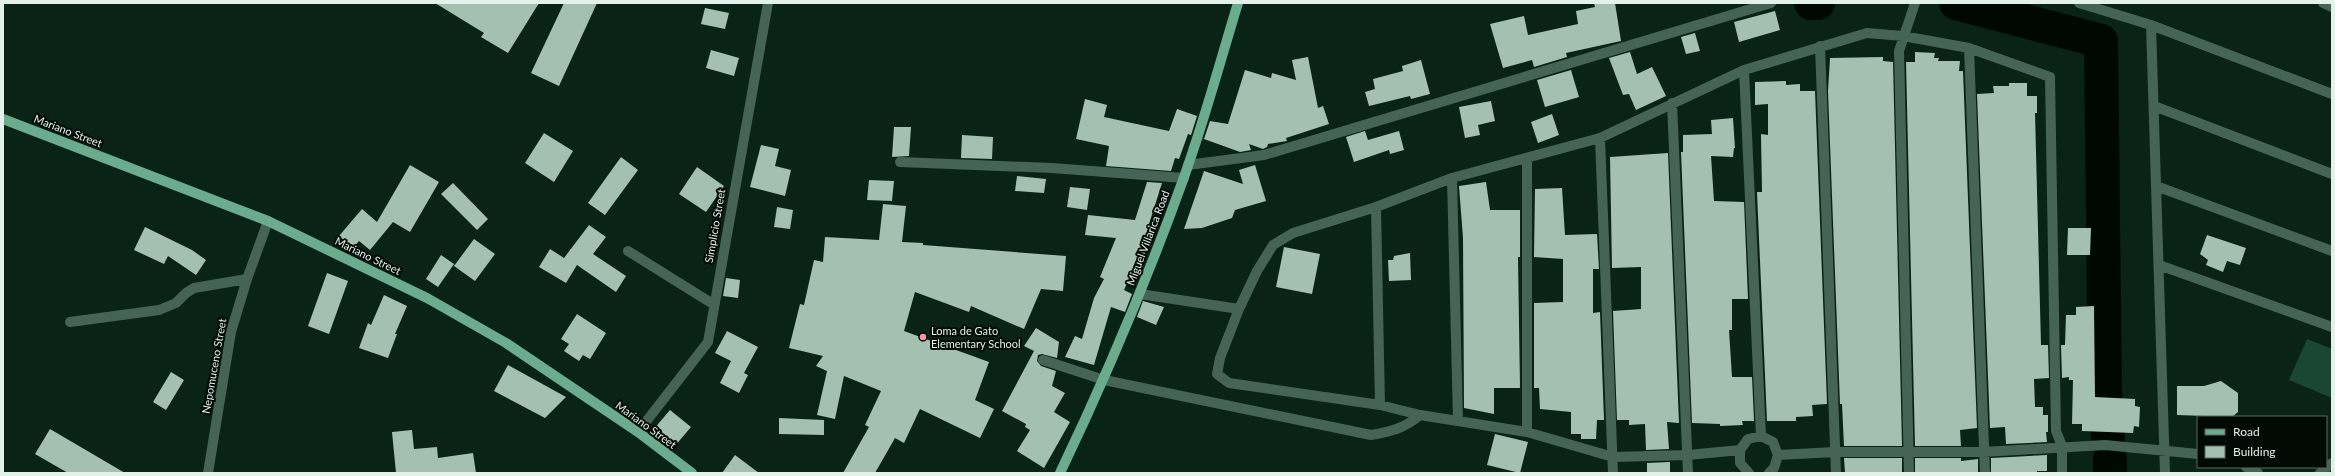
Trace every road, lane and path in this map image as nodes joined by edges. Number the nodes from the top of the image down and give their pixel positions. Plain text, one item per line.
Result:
1 (768, 3) edge
2 (1238, 3) edge
3 (1771, 3) edge
4 (2079, 3) edge
5 (2323, 3) edge
6 (1915, 4) edge
7 (2332, 7) edge
8 (2151, 25) junction
9 (1904, 36) junction
10 (1820, 46) junction
11 (1969, 48) junction
12 (1744, 70) junction
13 (2332, 94) edge
14 (1672, 102) junction
15 (2154, 106) junction
16 (3, 119) edge
17 (1600, 138) junction
18 (1527, 158) junction
19 (900, 162) dead end
20 (1188, 165) junction
21 (2332, 174) edge
22 (1184, 178) junction
23 (1452, 178) junction
24 (2156, 186) junction
25 (1376, 207) junction
26 (268, 221) junction
27 (628, 251) dead end
28 (2332, 251) edge
29 (2159, 265) junction
30 (246, 279) junction
31 (1140, 294) junction
32 (713, 304) junction
33 (1239, 309) junction
34 (70, 322) dead end
35 (2332, 327) edge
36 (1043, 360) dead end
37 (1104, 380) junction
38 (1380, 405) junction
39 (1420, 415) junction
40 (1458, 421) junction
41 (638, 432) junction
42 (1528, 432) junction
43 (1761, 436) junction
44 (2062, 446) junction
45 (1740, 450) junction
46 (2164, 450) junction
47 (1835, 452) junction
48 (1907, 452) junction
49 (1983, 452) junction
50 (2197, 454) edge
51 (1688, 455) junction
52 (1778, 455) junction
53 (1613, 457) junction
54 (2248, 468) edge
55 (208, 473) edge
56 (692, 473) edge
57 (1060, 473) edge
58 (1613, 473) edge
59 (1688, 473) edge
60 (1749, 473) edge
61 (1769, 473) edge
62 (1836, 473) edge
63 (1909, 473) edge
64 (1985, 473) edge
65 (2062, 473) edge
66 (2165, 473) edge
67 (2258, 473) edge

1 - 32 street, Simplicio Street
2 - 20 main road, Miguel Villarica Road
3 - 20 street
4 - 8 street
5 - 7 street
6 - 9 street
8 - 13 street
8 - 15 street
9 - 10 street
9 - 11 street
9 - 48 street
10 - 12 street
10 - 47 street
11 - 44 street
11 - 49 street
12 - 14 street
12 - 43 street
14 - 17 street
14 - 51 street
15 - 21 street
15 - 24 street
16 - 26 main road, Mariano Street
17 - 18 street
17 - 53 street
18 - 23 street
18 - 42 street
19 - 22 street
20 - 22 main road, Miguel Villarica Road
22 - 31 main road, Miguel Villarica Road
23 - 25 street
23 - 40 street
24 - 28 street
24 - 29 street
25 - 33 street
25 - 38 street
26 - 30 street, Nepomuceno Street
26 - 41 main road, Mariano Street
27 - 32 street
29 - 35 street
29 - 46 street
30 - 34 street
30 - 55 street, Nepomuceno Street
31 - 33 street
31 - 37 main road, Miguel Villarica Road
32 - 41 street, Simplicio Street
33 - 38 street
36 - 37 street
37 - 39 street
37 - 57 main road, Miguel Villarica Road
38 - 39 street
39 - 40 street
40 - 42 street
41 - 56 main road, Mariano Street
42 - 53 street
43 - 45 street
43 - 52 street
44 - 46 street
44 - 49 street
44 - 65 street
45 - 51 street
45 - 60 street
46 - 50 street
46 - 66 street
47 - 48 street
47 - 52 street
47 - 62 street
48 - 49 street
48 - 63 street
49 - 64 street
51 - 53 street
51 - 59 street
52 - 61 street
53 - 58 street
54 - 67 street

